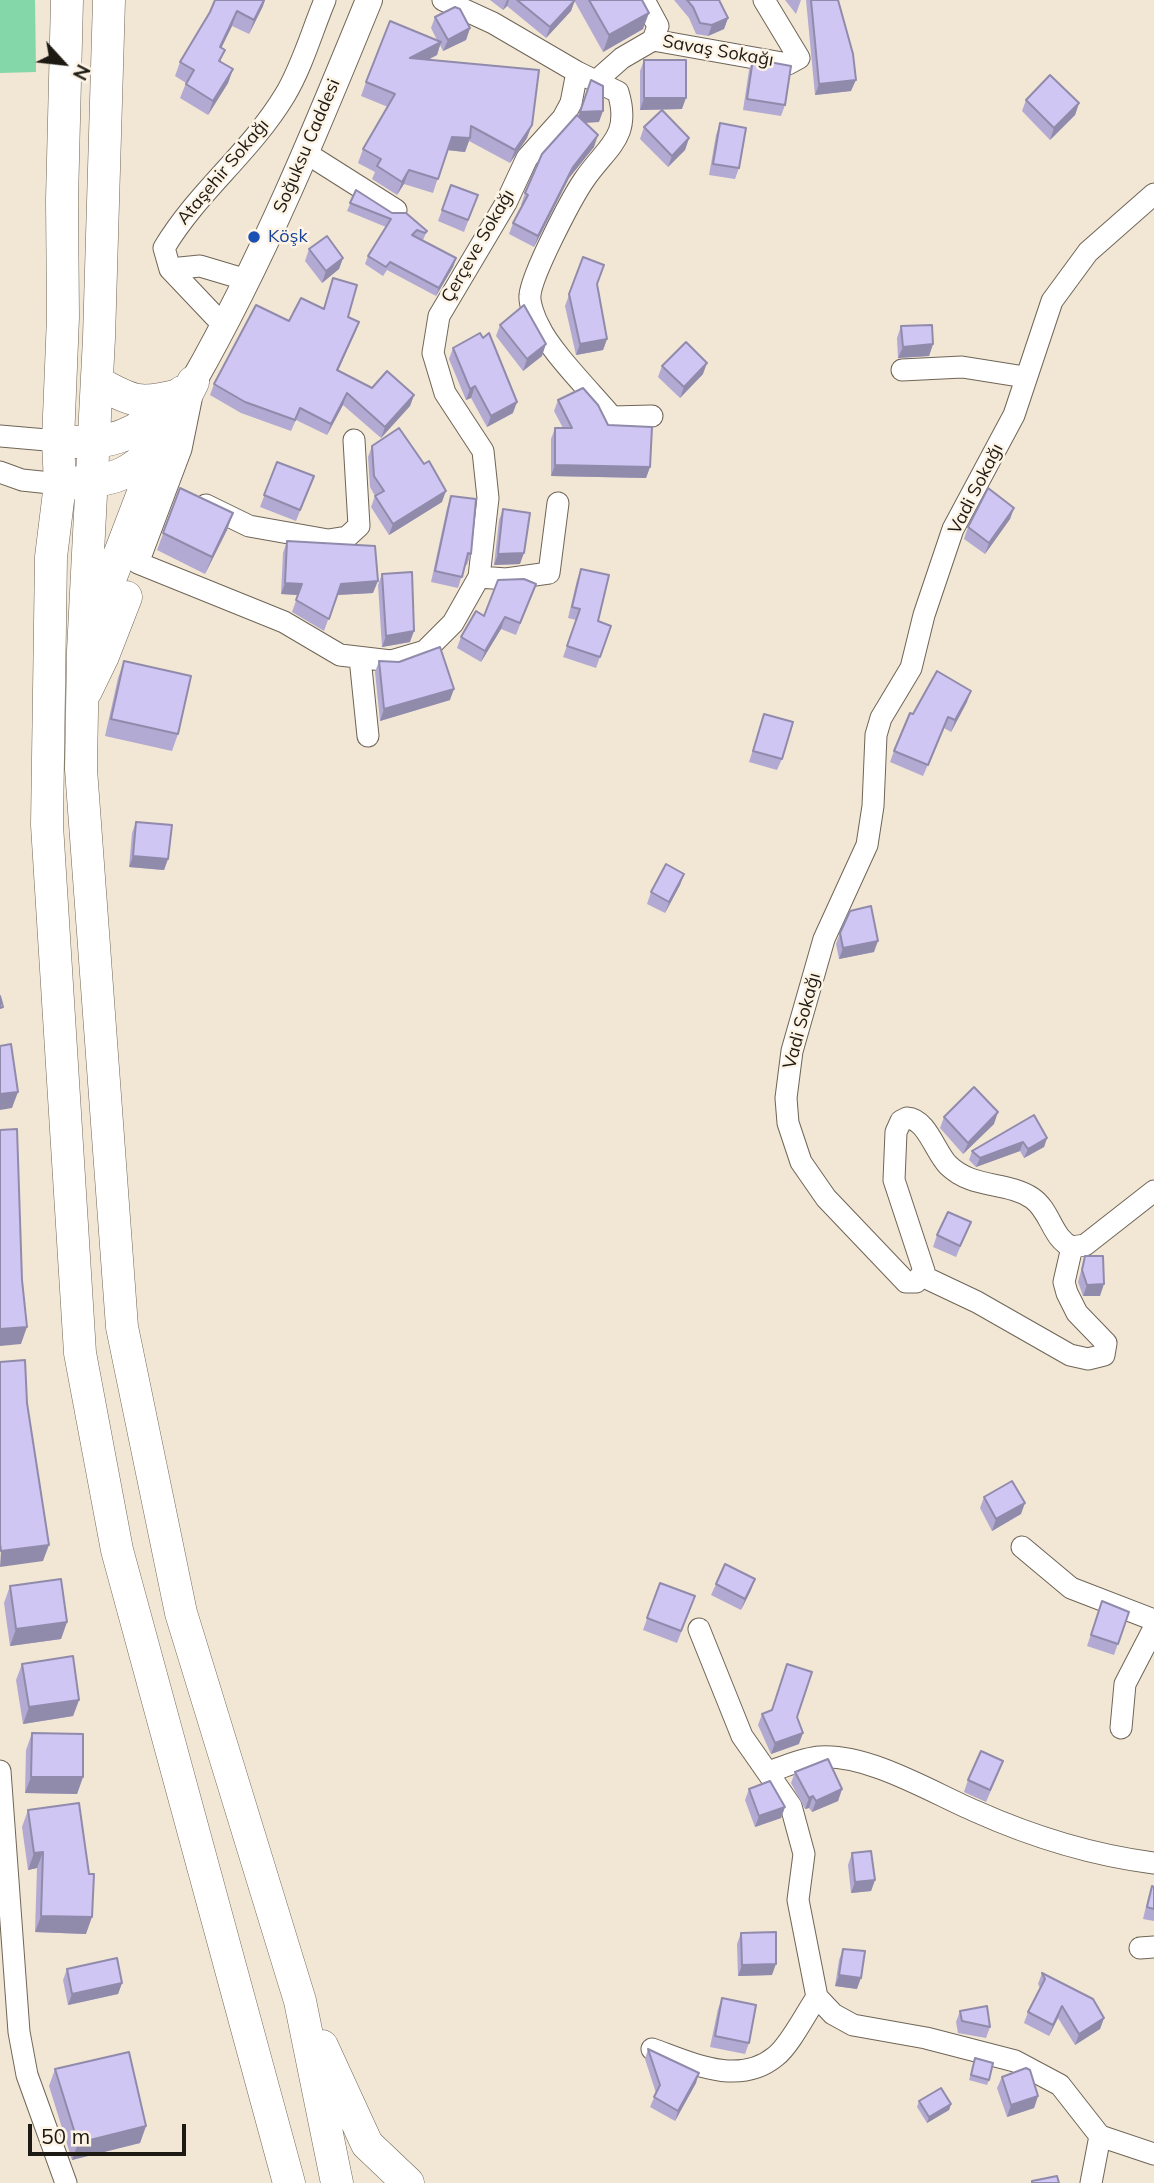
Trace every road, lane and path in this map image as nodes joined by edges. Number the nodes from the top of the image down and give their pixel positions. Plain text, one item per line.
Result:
1 (67, 0) edge
2 (109, 0) edge
3 (325, 0) edge
4 (369, 0) edge
5 (443, 0) edge
6 (644, 0) edge
7 (764, 0) edge
8 (653, 40) junction
9 (586, 76) junction
10 (306, 153) junction
11 (1154, 194) edge
12 (396, 210) edge
13 (170, 269) junction
14 (247, 280) junction
15 (225, 327) junction
16 (902, 370) dead end
17 (1025, 377) junction
18 (97, 382) junction
19 (187, 388) junction
20 (652, 416) dead end
21 (0, 436) edge
22 (354, 440) dead end
23 (58, 441) junction
24 (94, 443) junction
25 (162, 443) junction
26 (0, 472) edge
27 (92, 482) junction
28 (60, 484) junction
29 (168, 487) junction
30 (558, 503) dead end
31 (138, 563) junction
32 (479, 577) junction
33 (83, 652) junction
34 (360, 657) junction
35 (82, 698) junction
36 (368, 736) dead end
37 (1154, 1191) edge
38 (1072, 1247) junction
39 (922, 1276) junction
40 (1022, 1547) dead end
41 (1154, 1619) edge
42 (1154, 1628) edge
43 (699, 1629) dead end
44 (1121, 1728) dead end
45 (0, 1771) edge
46 (768, 1772) junction
47 (1154, 1863) edge
48 (817, 1997) junction
49 (300, 2001) junction
50 (9, 2031) edge
51 (652, 2049) edge
52 (1100, 2136) junction
53 (1154, 2154) edge
54 (287, 2180) edge
55 (66, 2183) edge
56 (337, 2183) edge
57 (408, 2183) edge
58 (1091, 2183) edge

1 - 23 highway
2 - 18 highway
3 - 13 street, Ataşehir Sokağı
4 - 10 main road, Soğuksu Caddesi
5 - 9 street
6 - 8 street
7 - 8 street, Savaş Sokağı
8 - 9 street
9 - 20 street
9 - 32 street, Çerçeve Sokağı
10 - 12 street
10 - 14 main road, Soğuksu Caddesi
11 - 17 street, Vadi Sokağı
13 - 14 street
13 - 15 street
14 - 15 main road, Soğuksu Caddesi
15 - 19 main road, Soğuksu Caddesi
16 - 17 street
17 - 39 street, Vadi Sokağı
18 - 19 highway
18 - 24 highway
19 - 24 highway
19 - 25 highway
19 - 29 street, Soğuksu Caddesi
21 - 23 street
22 - 29 street
23 - 24 highway
23 - 28 highway
24 - 27 highway
25 - 27 highway
25 - 33 highway
26 - 28 street
27 - 28 highway
27 - 33 highway
28 - 54 highway
29 - 31 street, Soğuksu Caddesi
30 - 32 street
31 - 34 street, Çerçeve Sokağı
31 - 35 highway
32 - 34 street, Çerçeve Sokağı
33 - 35 highway
34 - 36 street
35 - 49 highway
37 - 38 street
38 - 39 street
38 - 39 street
40 - 41 street
42 - 44 street
43 - 46 street
45 - 50 street
46 - 47 street
46 - 48 street
48 - 51 street
48 - 52 street
49 - 56 highway
49 - 57 highway
50 - 55 street
52 - 53 street
52 - 58 street

